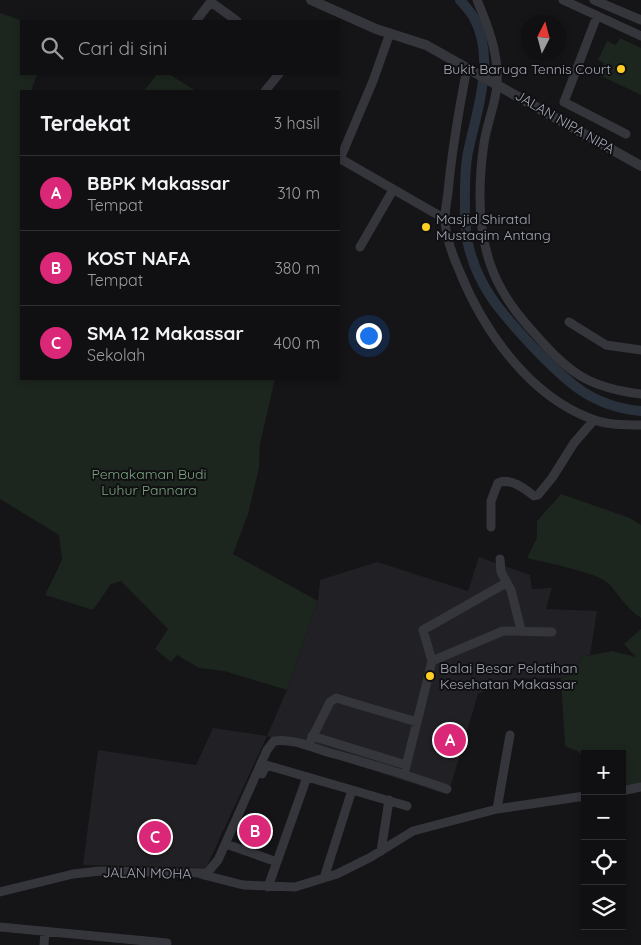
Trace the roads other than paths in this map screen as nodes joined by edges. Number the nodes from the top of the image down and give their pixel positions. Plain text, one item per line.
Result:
1 (311, 0) edge
2 (476, 0) edge
3 (563, 0) edge
4 (594, 0) edge
5 (620, 0) edge
6 (212, 1) edge
7 (619, 11) junction
8 (597, 16) junction
9 (197, 20) edge
10 (236, 20) edge
11 (641, 20) edge
12 (390, 33) junction
13 (641, 36) edge
14 (470, 70) junction
15 (278, 75) edge
16 (492, 82) junction
17 (266, 90) edge
18 (626, 134) dead end
19 (340, 158) edge
20 (641, 166) edge
21 (393, 190) junction
22 (445, 219) junction
23 (360, 247) dead end
24 (569, 322) dead end
25 (641, 350) edge
26 (641, 394) edge
27 (594, 420) junction
28 (641, 425) edge
29 (491, 527) dead end
30 (500, 559) dead end
31 (506, 583) junction
32 (522, 630) junction
33 (552, 632) dead end
34 (432, 661) junction
35 (417, 722) junction
36 (510, 735) dead end
37 (312, 736) junction
38 (308, 746) junction
39 (405, 769) junction
40 (307, 777) junction
41 (641, 787) edge
42 (447, 789) dead end
43 (352, 790) junction
44 (626, 790) edge
45 (581, 797) edge
46 (389, 800) junction
47 (407, 806) dead end
48 (497, 809) junction
49 (226, 842) junction
50 (380, 851) junction
51 (277, 862) junction
52 (200, 874) junction
53 (324, 878) junction
54 (268, 887) junction
55 (0, 892) edge
56 (0, 927) edge
57 (45, 931) junction
58 (167, 943) dead end
59 (44, 945) edge

1 - 12 street, JALAN NIPA NIPA
2 - 16 street
3 - 8 street
4 - 7 street
5 - 7 street
6 - 9 street
6 - 10 street
7 - 11 street
8 - 13 street
8 - 18 street
12 - 14 street, JALAN NIPA NIPA
12 - 19 street
14 - 16 street, JALAN NIPA NIPA
14 - 22 street
15 - 17 street
16 - 20 street, JALAN NIPA NIPA
16 - 26 street
19 - 21 street
21 - 22 street
21 - 23 street
22 - 27 street
24 - 25 street
27 - 28 street
27 - 29 street
30 - 31 street
31 - 32 street
31 - 34 street
32 - 33 street
32 - 34 street
34 - 35 street
35 - 37 street
35 - 39 street
36 - 48 street
37 - 38 street
37 - 39 street
38 - 39 street, JALAN MOHA
38 - 49 street, JALAN MOHA
39 - 42 street, JALAN MOHA
40 - 43 street
40 - 49 street
40 - 51 street
41 - 44 street
43 - 46 street
43 - 53 street
45 - 48 street
46 - 47 street
46 - 50 street
48 - 50 street
49 - 51 street
49 - 52 street, JALAN MOHA
50 - 53 street
51 - 54 street
52 - 54 street
52 - 55 street, JALAN MOHA
53 - 54 street
56 - 57 street
57 - 58 street
57 - 59 street

